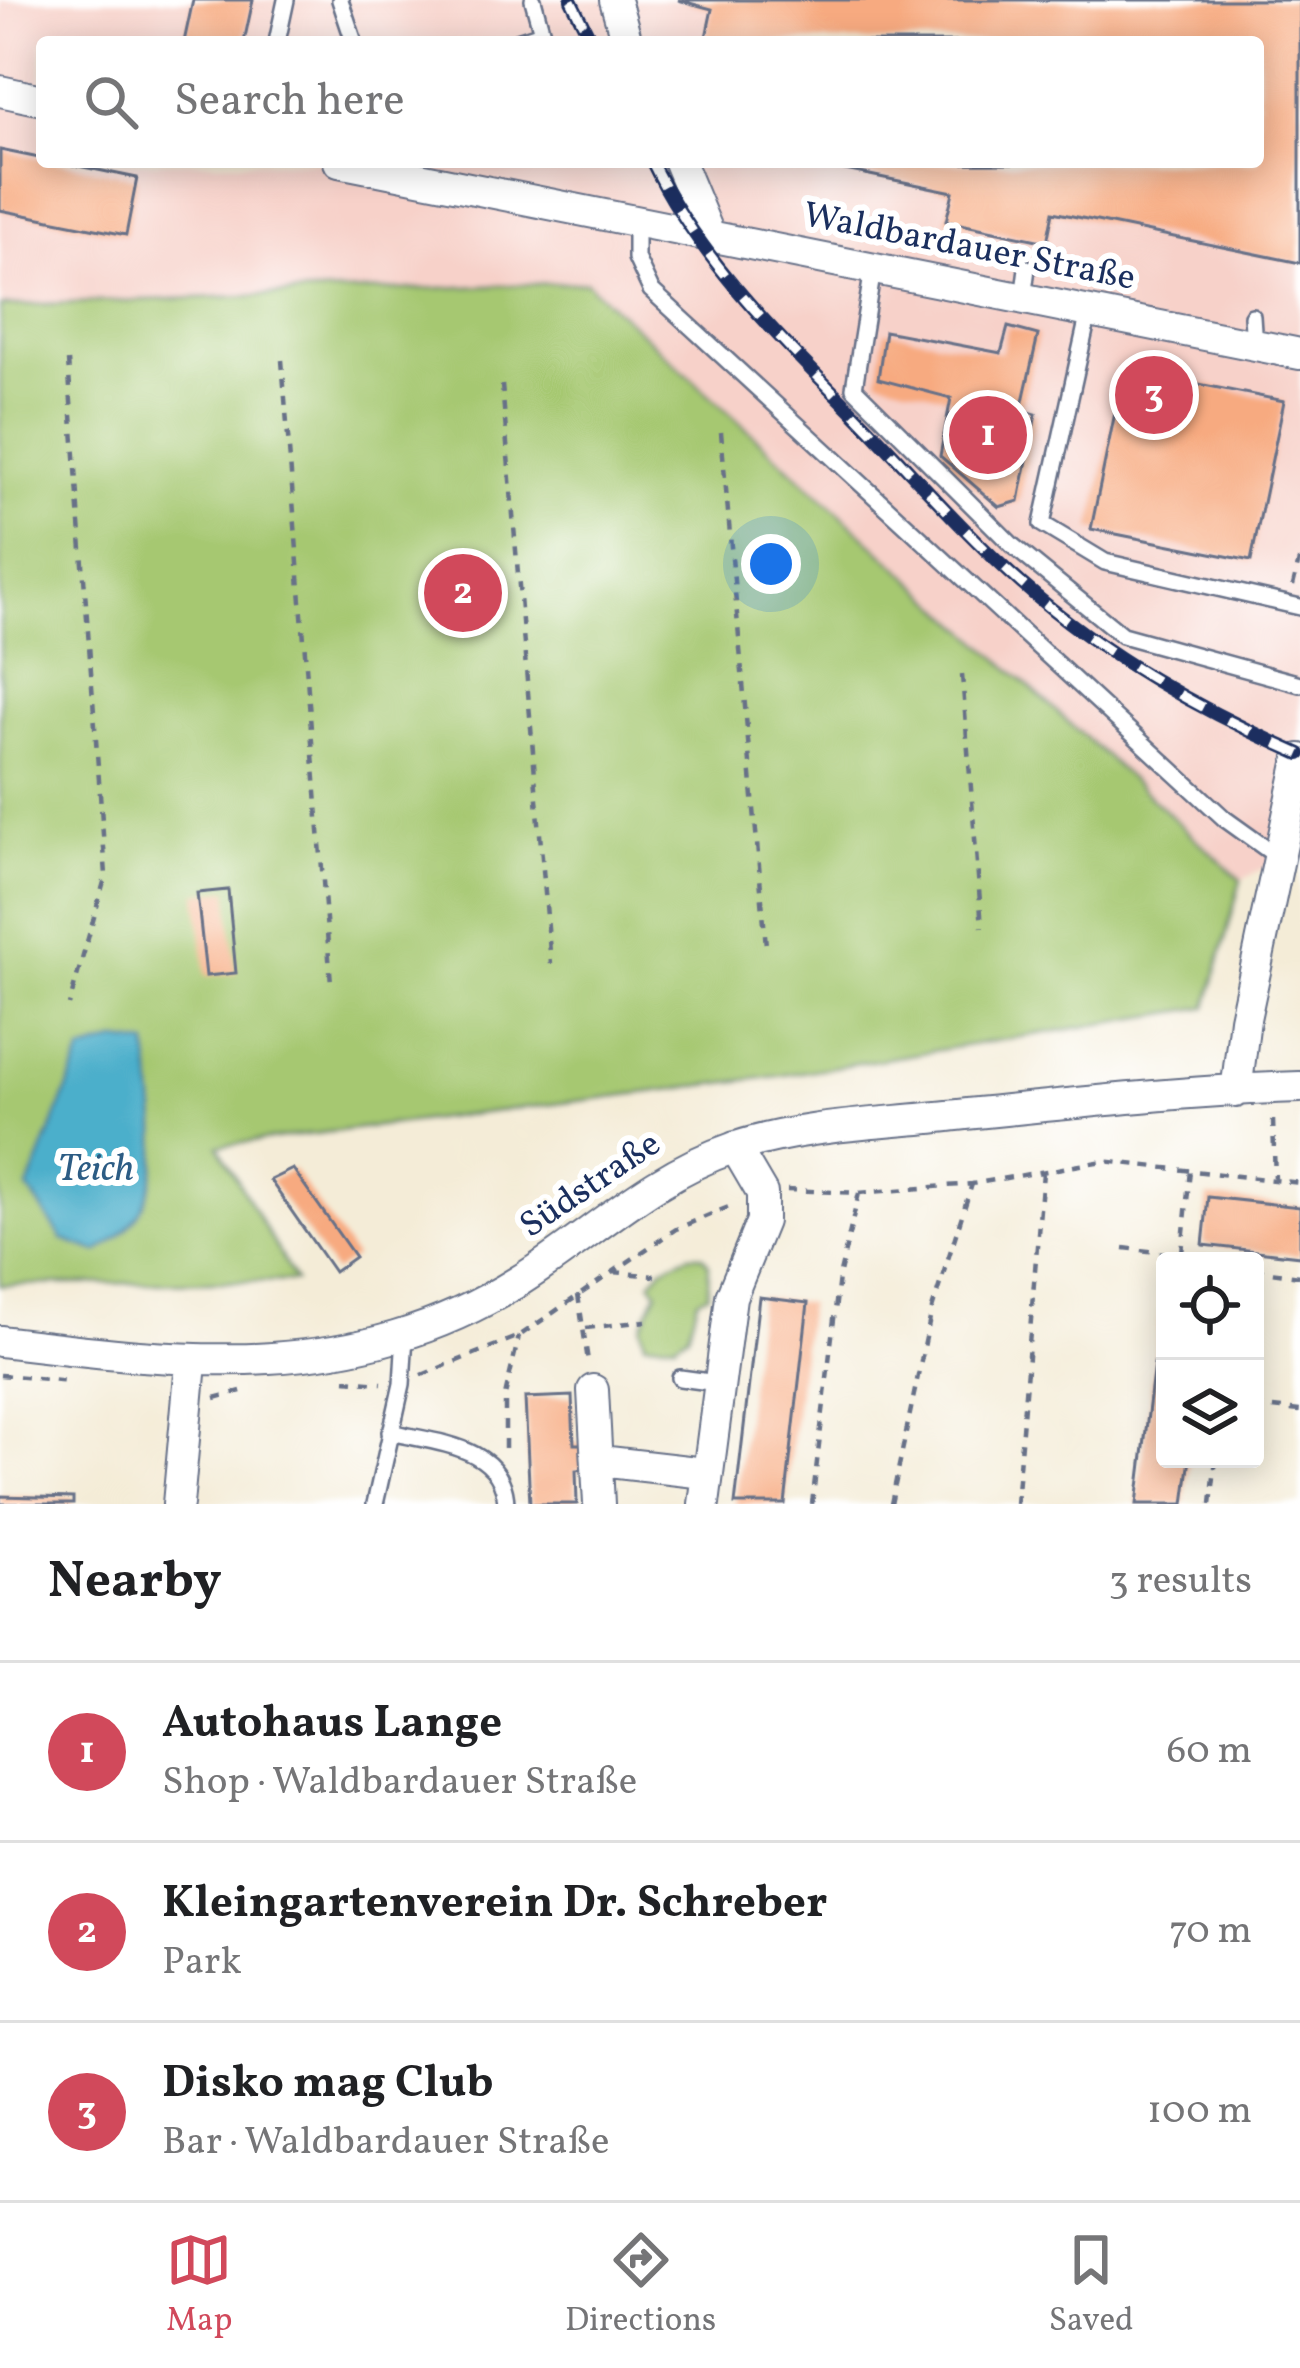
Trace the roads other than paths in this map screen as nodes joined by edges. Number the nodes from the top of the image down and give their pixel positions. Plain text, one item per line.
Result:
1 (286, 0) edge
2 (533, 0) edge
3 (615, 0) edge
4 (342, 2) edge
5 (279, 36) edge
6 (352, 36) edge
7 (533, 36) edge
8 (625, 36) edge
9 (0, 91) edge
10 (36, 99) edge
11 (388, 168) edge
12 (682, 168) edge
13 (636, 221) junction
14 (709, 234) junction
15 (873, 268) junction
16 (1089, 312) junction
17 (1300, 354) edge
18 (1294, 606) edge
19 (1300, 684) edge
20 (1300, 759) edge
21 (1281, 859) junction
22 (1286, 1088) edge
23 (1236, 1092) junction
24 (735, 1148) junction
25 (406, 1332) junction
26 (0, 1341) edge
27 (191, 1363) junction
28 (680, 1378) dead end
29 (717, 1383) junction
30 (592, 1390) road end
31 (390, 1432) junction
32 (600, 1461) junction
33 (705, 1488) edge
34 (506, 1497) edge
35 (178, 1504) edge
36 (375, 1504) edge
37 (599, 1504) edge

1 - 5 lane
2 - 7 lane
3 - 8 street
4 - 6 lane
9 - 10 street
11 - 13 street, Waldbardauer Straße
12 - 14 street
13 - 14 street, Waldbardauer Straße
13 - 21 lane
14 - 15 street, Waldbardauer Straße
15 - 16 street, Waldbardauer Straße
15 - 19 lane
16 - 17 street, Waldbardauer Straße
16 - 18 lane
20 - 21 street
21 - 23 street
22 - 23 street, Südstraße
23 - 24 street, Südstraße
24 - 25 street, Südstraße
24 - 29 street
25 - 27 street, Südstraße
25 - 31 lane
26 - 27 street, Südstraße
27 - 35 street
28 - 29 lane
29 - 33 street
30 - 32 street
31 - 34 lane
31 - 36 lane
32 - 33 street
32 - 37 street

